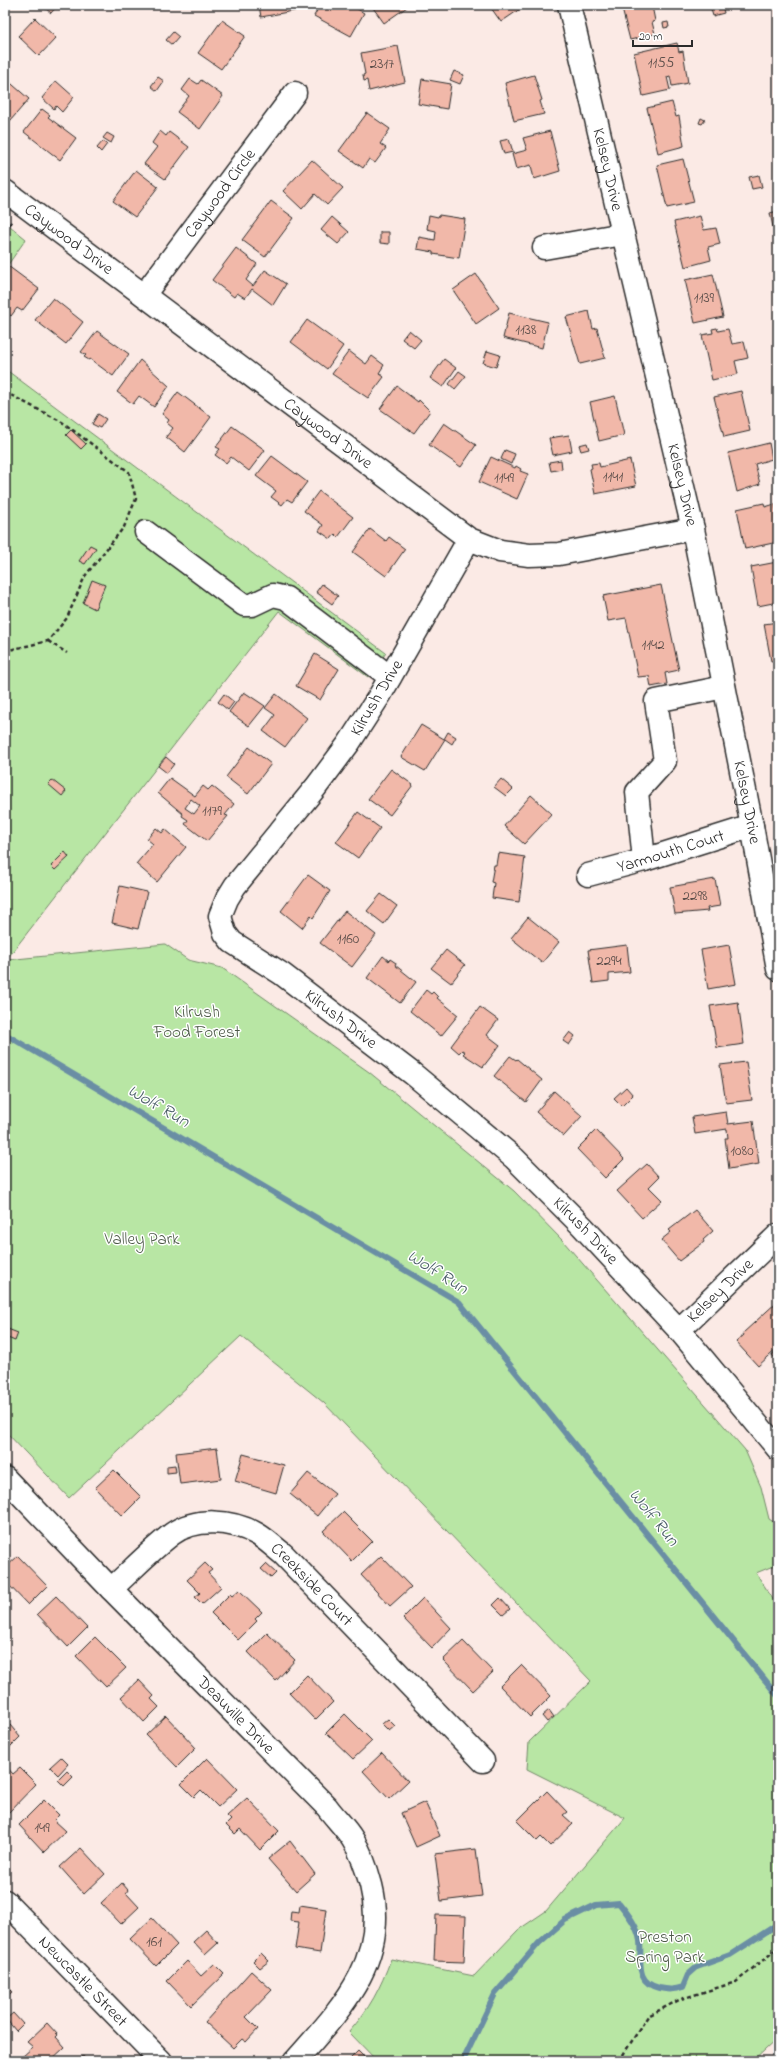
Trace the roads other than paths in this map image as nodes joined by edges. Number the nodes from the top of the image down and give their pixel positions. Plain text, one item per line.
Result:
1 (569, 5) edge
2 (295, 92) dead end
3 (5, 191) edge
4 (623, 234) junction
5 (544, 248) dead end
6 (144, 295) junction
7 (693, 528) junction
8 (146, 532) dead end
9 (469, 539) junction
10 (390, 677) junction
11 (724, 686) junction
12 (752, 826) junction
13 (644, 860) junction
14 (588, 875) dead end
15 (778, 969) edge
16 (778, 1235) edge
17 (679, 1330) junction
18 (778, 1449) edge
19 (5, 1478) edge
20 (111, 1589) junction
21 (483, 1761) dead end
22 (5, 1900) edge
23 (161, 2061) edge
24 (295, 2061) edge

1 - 4 street, Kelsey Drive
2 - 6 street, Caywood Circle
3 - 6 street, Caywood Drive
4 - 5 street
4 - 7 street, Kelsey Drive
6 - 9 street, Caywood Drive
7 - 9 street, Caywood Drive
7 - 11 street, Kelsey Drive
8 - 10 street
9 - 10 street, Kilrush Drive
10 - 17 street, Kilrush Drive
11 - 12 street, Kelsey Drive
11 - 13 street
12 - 13 street, Yarmouth Court
12 - 15 street, Kelsey Drive
13 - 14 street, Yarmouth Court
16 - 17 street, Kelsey Drive
17 - 18 street, Kilrush Drive
19 - 20 street, Deauville Drive
20 - 21 street, Creekside Court
20 - 24 street, Deauville Drive
22 - 23 street, Newcastle Street

